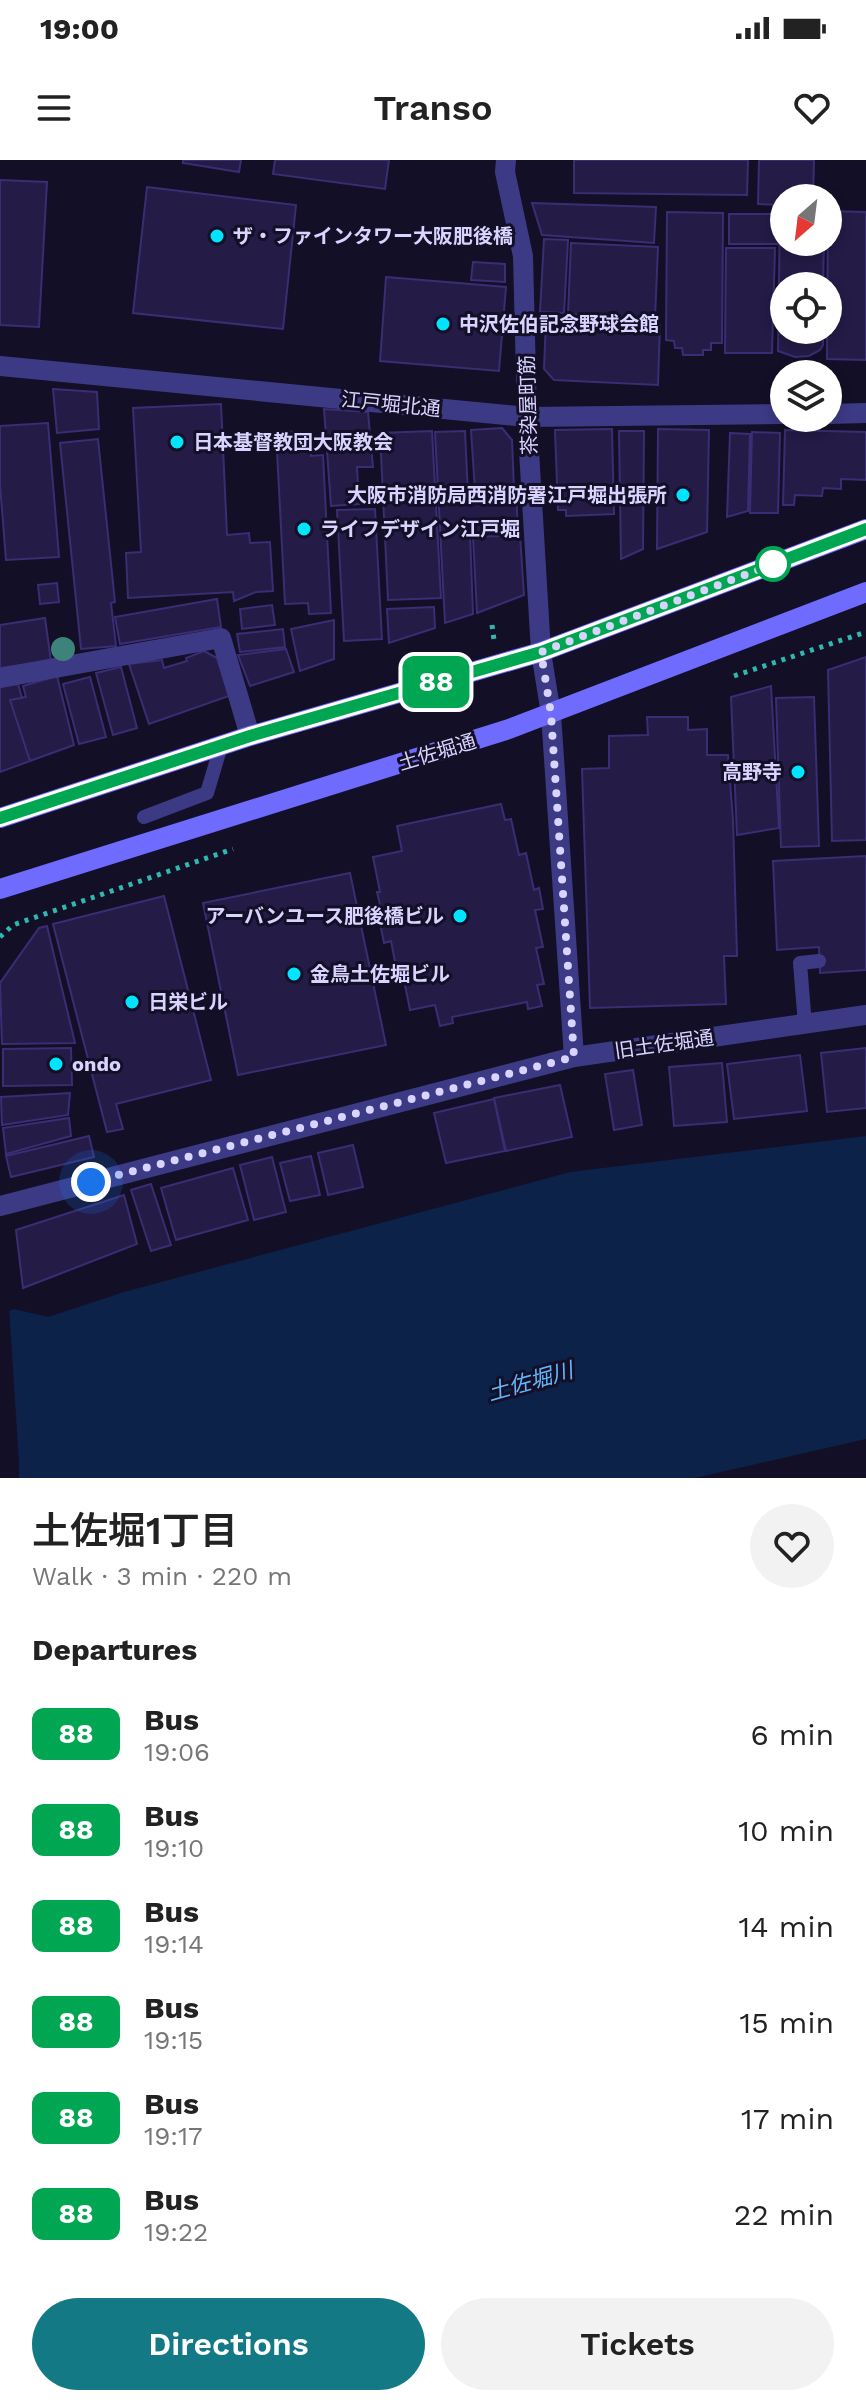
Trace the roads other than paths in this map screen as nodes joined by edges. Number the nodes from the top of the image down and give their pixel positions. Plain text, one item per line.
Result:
1 (506, 160) edge
2 (0, 366) edge
3 (866, 413) edge
4 (770, 414) edge
5 (842, 414) edge
6 (527, 417) junction
7 (866, 529) edge
8 (866, 592) edge
9 (541, 652) junction
10 (0, 678) edge
11 (551, 714) junction
12 (250, 736) junction
13 (221, 746) junction
14 (144, 817) dead end
15 (0, 818) edge
16 (0, 889) edge
17 (819, 961) dead end
18 (866, 1015) edge
19 (805, 1025) junction
20 (574, 1057) junction
21 (0, 1206) edge

1 - 6 street, 茶染屋町筋
2 - 6 street, 江戸堀北通
3 - 5 street
4 - 6 street, 江戸堀北通
6 - 9 street, 茶染屋町筋
7 - 9 street
8 - 11 street, 土佐堀通
9 - 11 street, 茶染屋町筋
9 - 12 street
10 - 12 street
11 - 16 street, 土佐堀通
11 - 20 street
12 - 13 street
13 - 14 lane
13 - 15 street
17 - 19 lane
18 - 19 street, 旧土佐堀通
19 - 20 street, 旧土佐堀通
20 - 21 street, 旧土佐堀通

